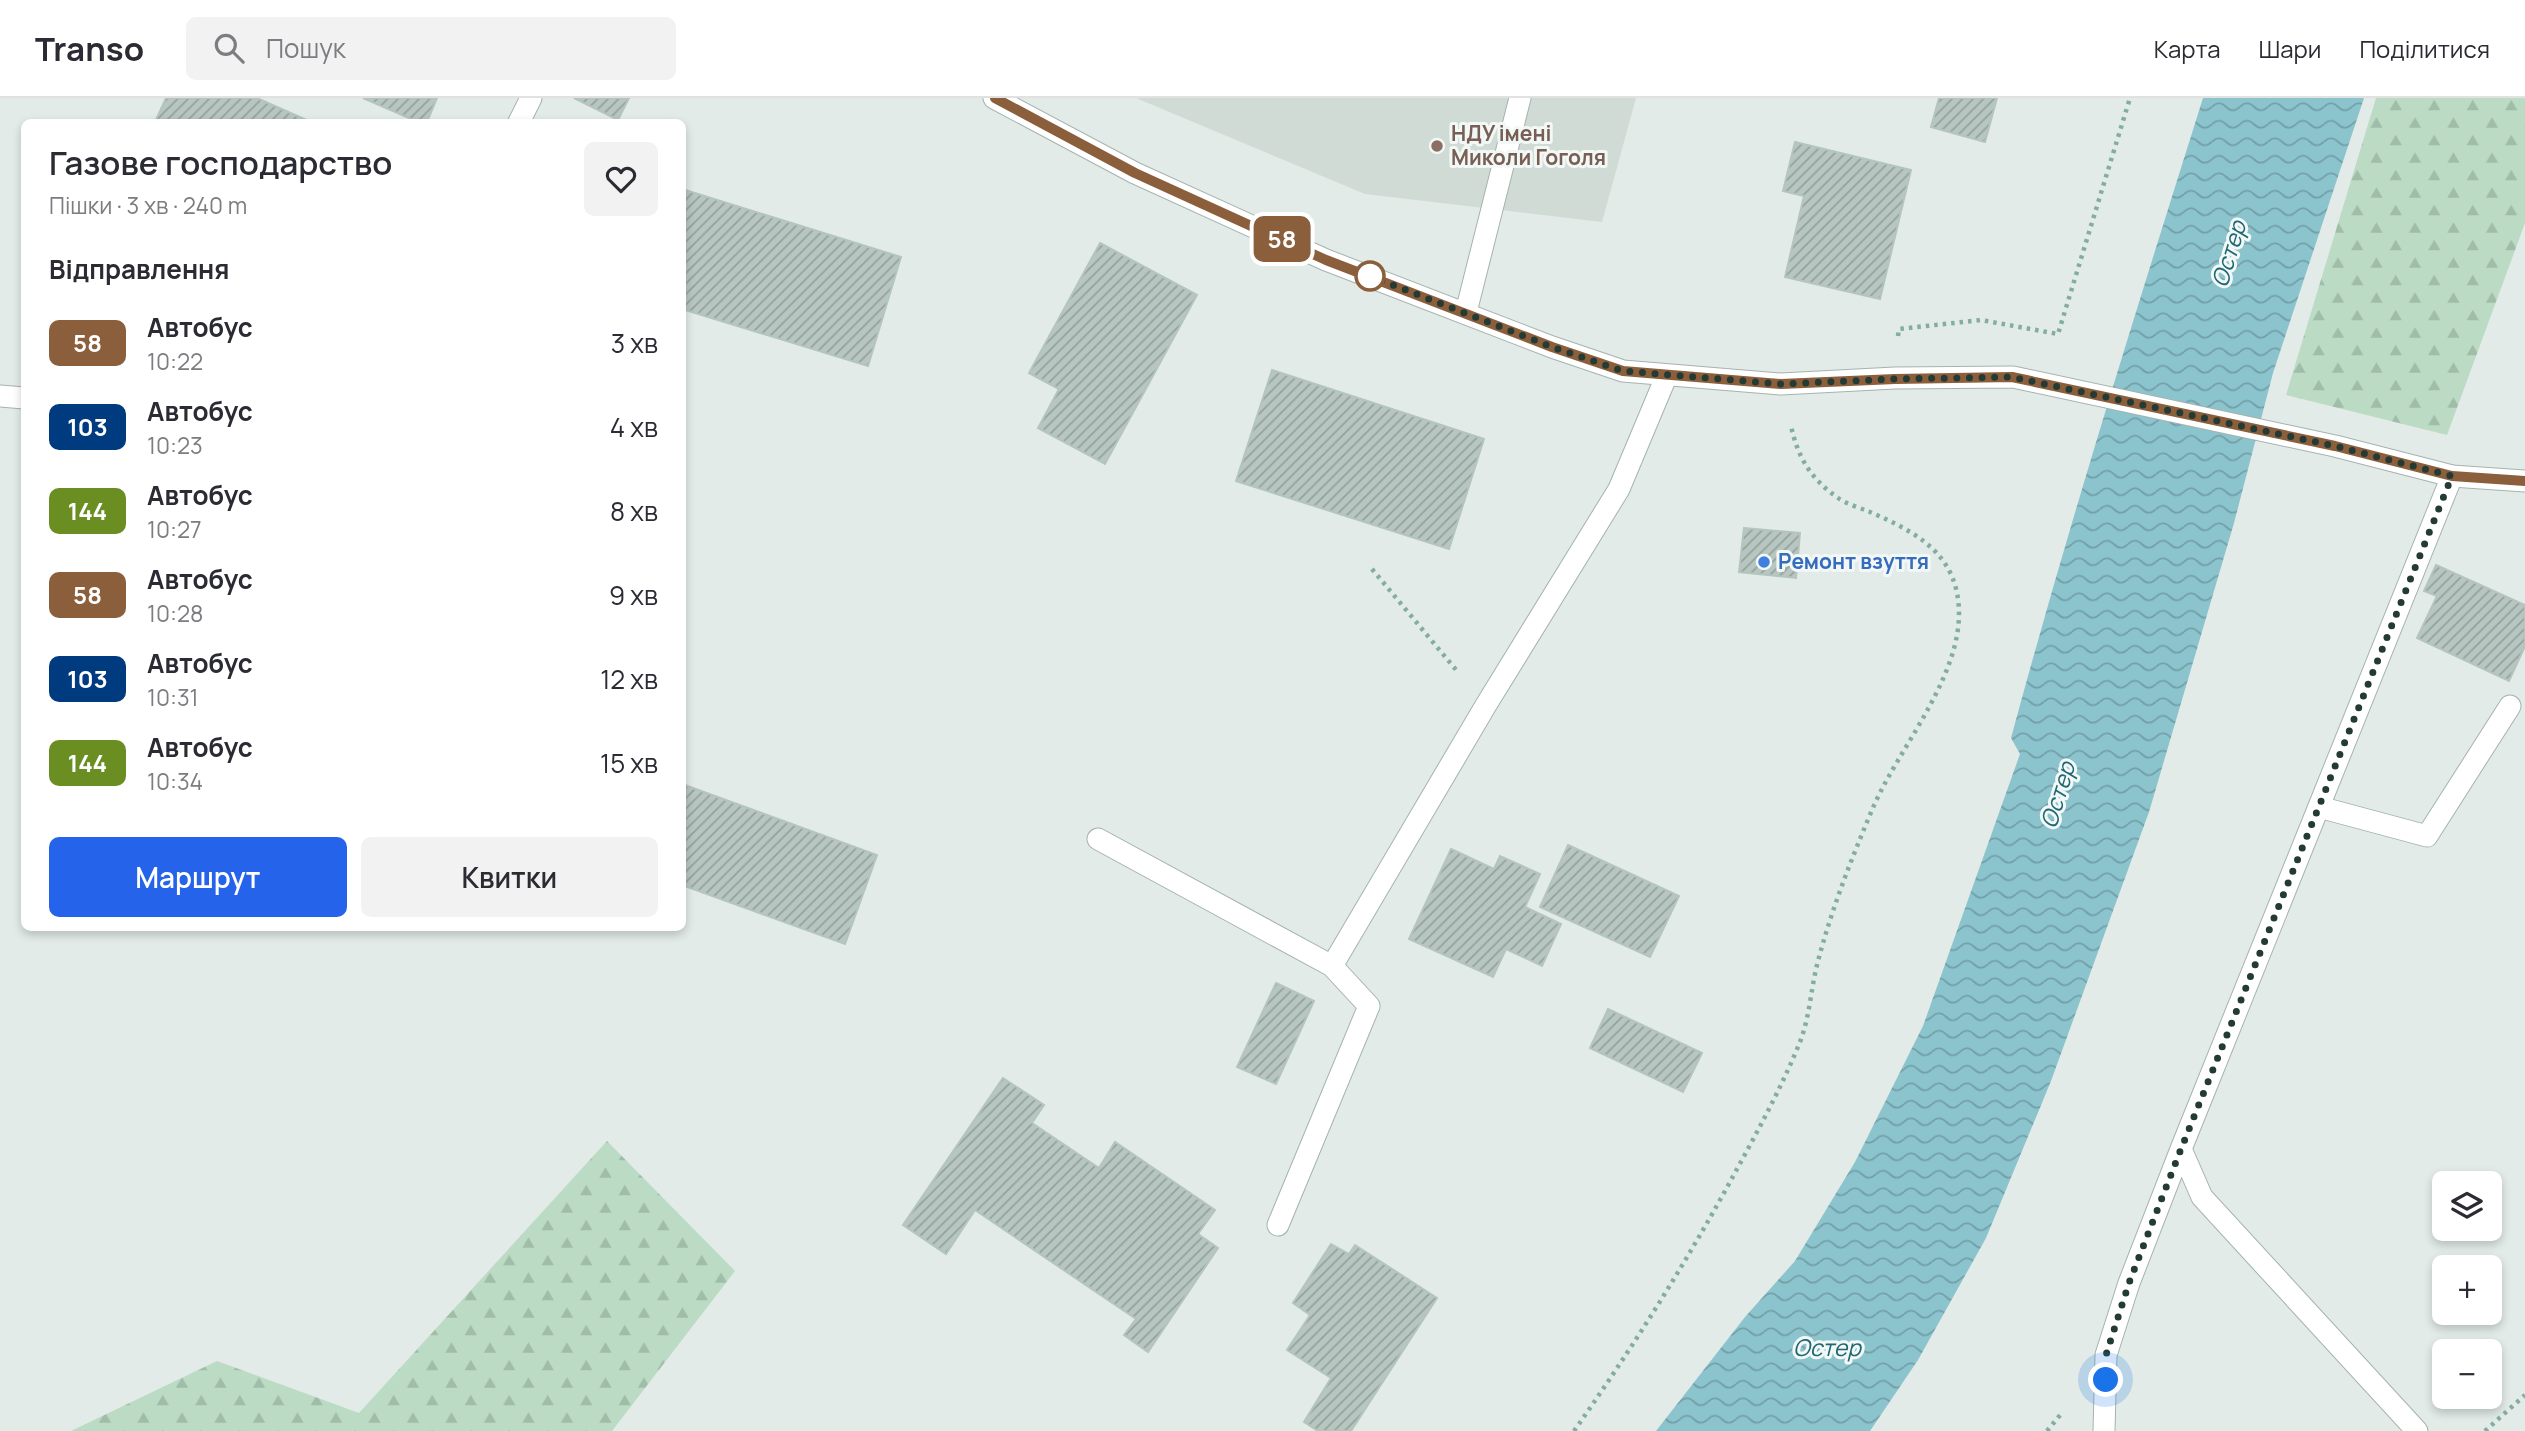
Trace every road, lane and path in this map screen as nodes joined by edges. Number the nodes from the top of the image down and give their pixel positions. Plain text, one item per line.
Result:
1 (531, 98) edge
2 (995, 98) edge
3 (1520, 98) edge
4 (2130, 98) edge
5 (520, 119) edge
6 (1466, 312) junction
7 (1666, 377) junction
8 (1895, 379) junction
9 (1781, 384) junction
10 (0, 396) edge
11 (21, 398) edge
12 (2452, 476) junction
13 (2525, 481) edge
14 (1372, 569) dead end
15 (1486, 705) junction
16 (2510, 706) dead end
17 (2319, 807) junction
18 (1098, 839) dead end
19 (1332, 965) junction
20 (2181, 1149) junction
21 (1278, 1225) dead end
22 (2525, 1395) edge
23 (1574, 1431) edge
24 (2104, 1431) edge
25 (2417, 1431) edge
26 (2485, 1431) edge

1 - 5 street
2 - 6 street
3 - 6 street
4 - 8 path
6 - 7 street
7 - 9 street
7 - 15 street
8 - 9 street
8 - 12 street
9 - 23 path
10 - 11 street
12 - 13 street
12 - 17 street
14 - 15 path
15 - 19 street
16 - 17 street
17 - 20 street
18 - 19 street
19 - 21 street
20 - 24 street
20 - 25 street
22 - 26 path

